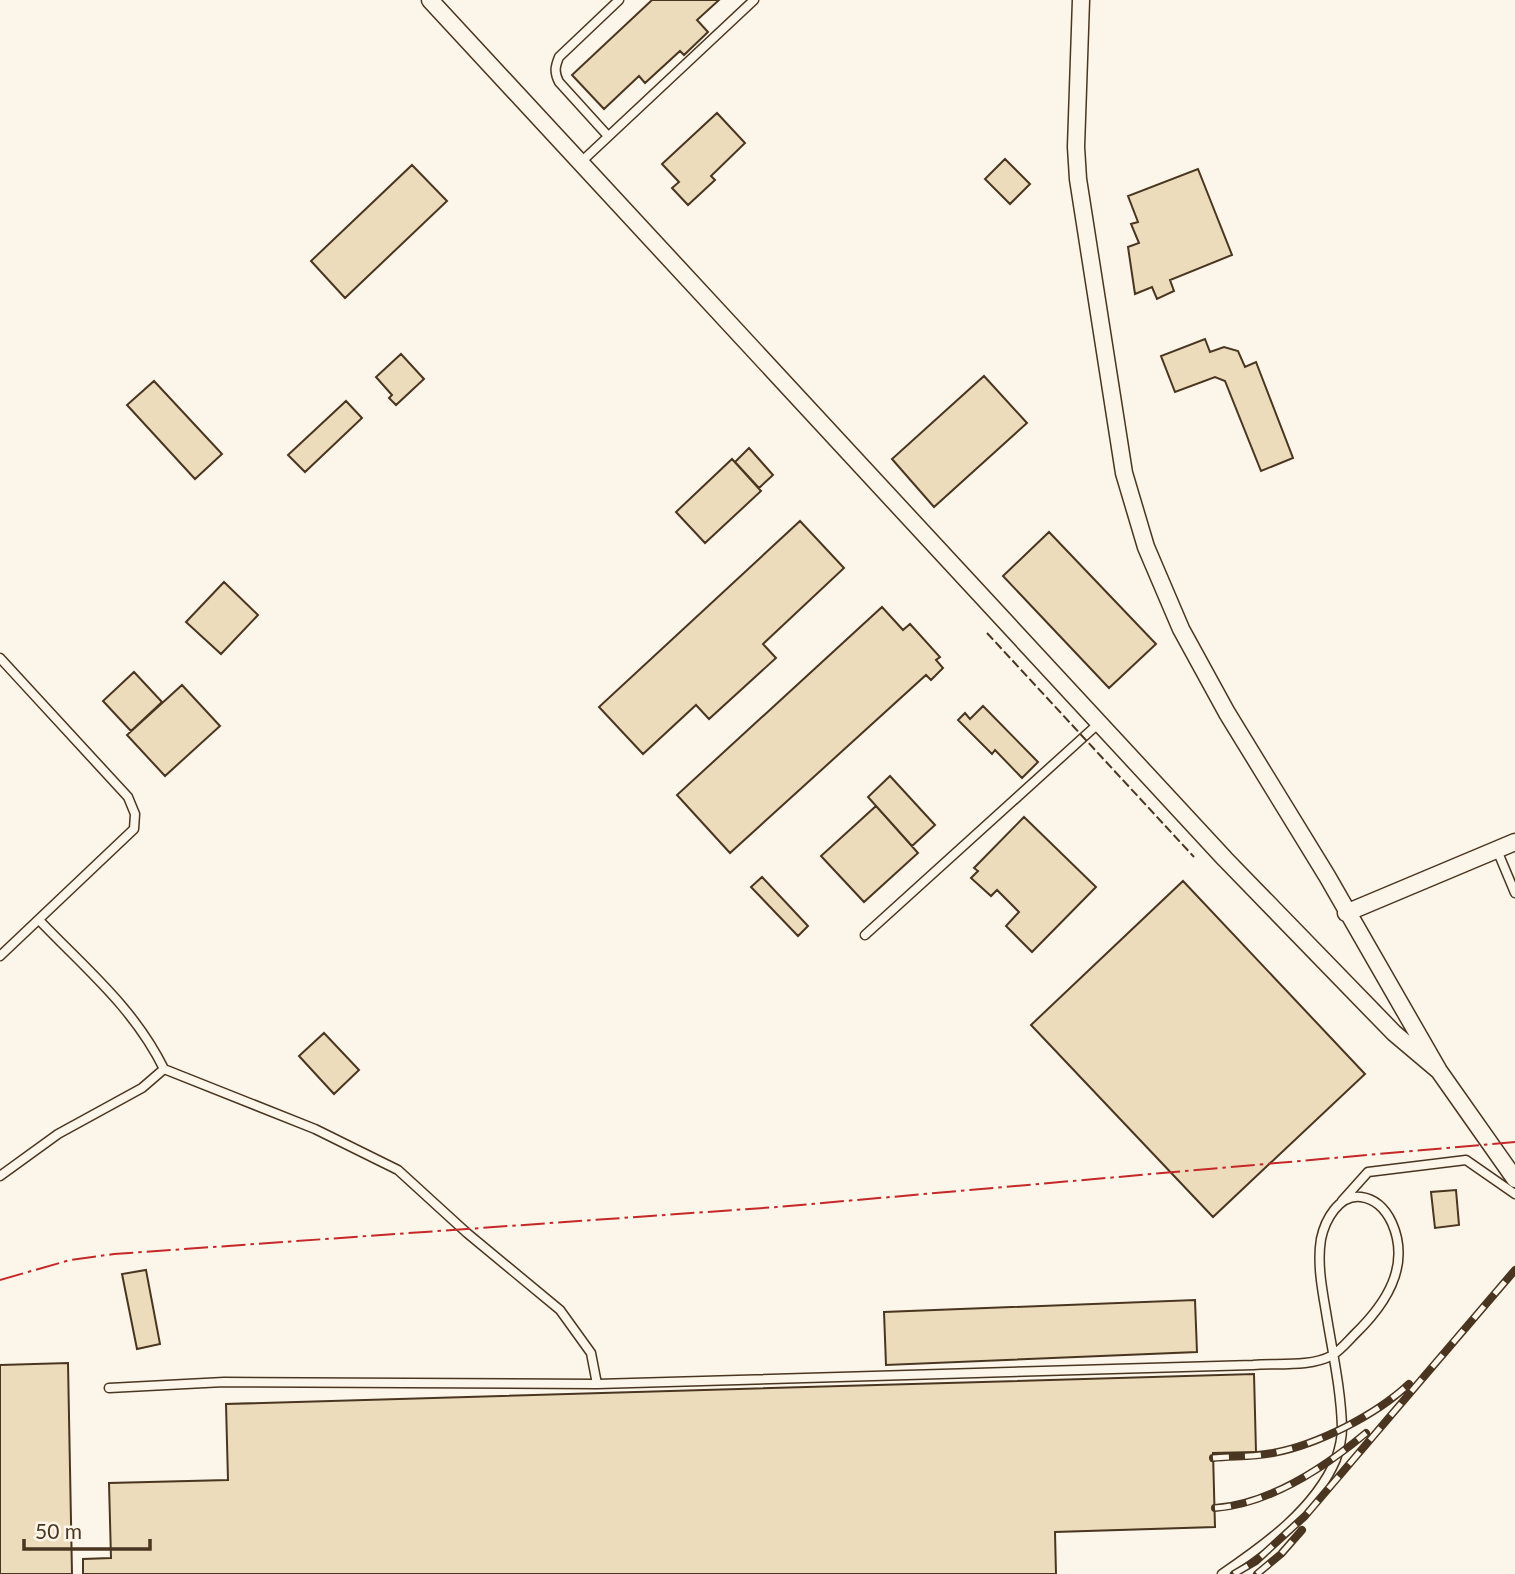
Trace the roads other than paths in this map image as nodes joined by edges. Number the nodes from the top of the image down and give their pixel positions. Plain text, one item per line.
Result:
1 (430, 0) edge
2 (619, 0) edge
3 (754, 0) edge
4 (1081, 0) edge
5 (608, 136) junction
6 (580, 163) junction
7 (0, 658) edge
8 (1098, 724) junction
9 (1515, 842) edge
10 (1497, 850) junction
11 (1515, 893) edge
12 (1346, 913) junction
13 (40, 921) junction
14 (865, 934) dead end
15 (0, 957) edge
16 (164, 1069) junction
17 (1439, 1071) junction
18 (0, 1176) edge
19 (1515, 1179) edge
20 (1515, 1194) edge
21 (1341, 1202) junction
22 (1333, 1355) junction
23 (597, 1384) junction
24 (109, 1388) dead end
25 (1222, 1574) edge

1 - 6 street
2 - 5 lane
3 - 5 lane
4 - 12 street
5 - 6 lane
6 - 8 street
7 - 13 lane
8 - 14 lane
8 - 17 street
9 - 10 street
10 - 11 lane
10 - 12 street
12 - 17 street
13 - 15 lane
13 - 16 lane
16 - 18 lane
16 - 23 lane
17 - 19 street
20 - 21 lane
21 - 22 lane
21 - 22 lane
22 - 23 lane
22 - 25 lane
23 - 24 lane

